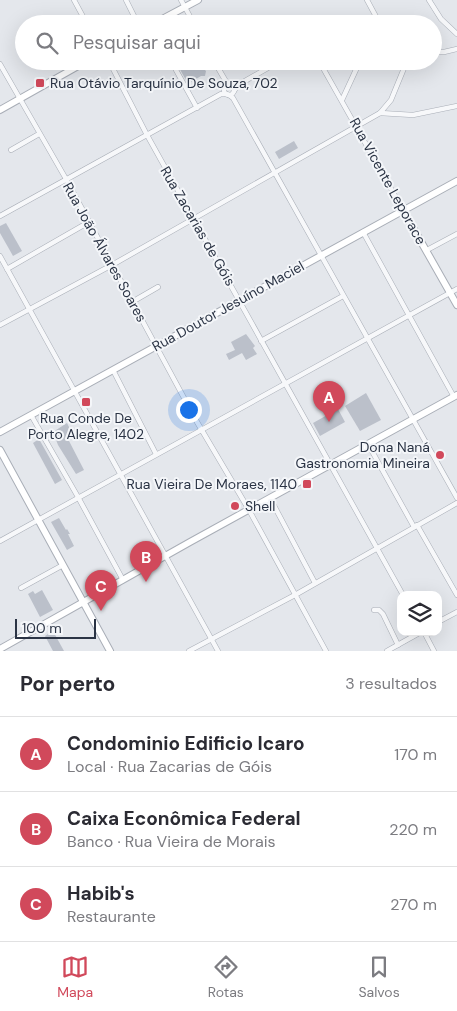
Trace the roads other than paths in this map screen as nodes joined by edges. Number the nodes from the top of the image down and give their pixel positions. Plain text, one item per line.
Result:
1 (74, 0) edge
2 (126, 0) edge
3 (181, 0) edge
4 (198, 0) edge
5 (367, 0) edge
6 (429, 0) edge
7 (185, 7) junction
8 (83, 15) edge
9 (134, 15) edge
10 (169, 15) edge
11 (189, 15) edge
12 (375, 15) edge
13 (438, 15) edge
14 (442, 20) edge
15 (457, 34) edge
16 (457, 49) edge
17 (442, 51) edge
18 (0, 64) edge
19 (71, 70) edge
20 (113, 70) edge
21 (176, 70) edge
22 (219, 70) edge
23 (264, 70) edge
24 (324, 70) edge
25 (356, 70) edge
26 (403, 70) edge
27 (227, 85) junction
28 (238, 85) junction
29 (230, 94) junction
30 (19, 100) junction
31 (342, 100) junction
32 (456, 106) edge
33 (197, 108) junction
34 (0, 110) edge
35 (457, 112) edge
36 (380, 113) junction
37 (357, 127) junction
38 (39, 134) junction
39 (147, 135) junction
40 (11, 150) dead end
41 (275, 172) junction
42 (66, 179) junction
43 (457, 181) edge
44 (403, 210) junction
45 (0, 216) edge
46 (193, 218) junction
47 (89, 222) junction
48 (363, 232) junction
49 (457, 234) edge
50 (427, 250) junction
51 (0, 256) edge
52 (320, 256) junction
53 (112, 265) junction
54 (7, 269) junction
55 (158, 288) dead end
56 (457, 289) edge
57 (450, 293) junction
58 (343, 296) junction
59 (240, 300) junction
60 (132, 302) junction
61 (457, 305) edge
62 (30, 310) junction
63 (408, 315) junction
64 (0, 325) edge
65 (367, 338) junction
66 (261, 341) junction
67 (156, 346) junction
68 (113, 370) junction
69 (285, 383) junction
70 (75, 391) junction
71 (456, 396) edge
72 (31, 415) junction
73 (413, 419) junction
74 (201, 430) junction
75 (0, 432) edge
76 (368, 444) junction
77 (0, 450) edge
78 (156, 454) junction
79 (330, 465) junction
80 (120, 474) junction
81 (78, 497) junction
82 (270, 498) junction
83 (457, 498) edge
84 (457, 503) edge
85 (249, 510) junction
86 (38, 519) junction
87 (415, 526) junction
88 (0, 541) edge
89 (377, 548) junction
90 (165, 556) junction
91 (63, 565) junction
92 (123, 580) junction
93 (315, 583) junction
94 (22, 588) dead end
95 (401, 591) edge
96 (295, 595) junction
97 (457, 595) edge
98 (83, 602) junction
99 (374, 610) dead end
100 (457, 612) edge
101 (442, 620) edge
102 (415, 636) edge
103 (425, 636) edge
104 (211, 639) junction
105 (398, 645) junction
106 (1, 649) edge
107 (110, 651) edge
108 (189, 651) edge
109 (218, 651) edge
110 (326, 651) edge
111 (387, 651) edge
112 (434, 651) edge

1 - 8 street
2 - 9 street
3 - 7 street
4 - 7 street
5 - 12 street
6 - 13 street
7 - 10 street
7 - 11 street
14 - 15 street
16 - 17 street
18 - 30 street, Rua João Álvares Soares
19 - 30 street
20 - 39 street, Rua Zacarias de Góis
21 - 33 street
22 - 27 street
23 - 28 street
24 - 31 street, Rua Vicente Leporace
25 - 31 street
26 - 36 street
27 - 28 street
27 - 29 street
27 - 29 street
28 - 29 street
29 - 33 street
29 - 41 street
30 - 34 street
30 - 38 street, Rua João Álvares Soares
31 - 37 street, Rua Vicente Leporace
32 - 35 street
32 - 36 street
33 - 39 street
36 - 37 street
37 - 41 street
37 - 44 street, Rua Vicente Leporace
38 - 40 street
38 - 42 street, Rua João Álvares Soares
39 - 42 street
39 - 46 street, Rua Zacarias de Góis
41 - 46 street
41 - 52 street
42 - 45 street
42 - 47 street, Rua João Álvares Soares
43 - 44 street, Rua Doutor Jesuíno Maciel
44 - 48 street, Rua Doutor Jesuíno Maciel
44 - 50 street, Rua Vicente Leporace
46 - 53 street
46 - 59 street, Rua Zacarias de Góis
47 - 53 street, Rua João Álvares Soares
47 - 54 street
48 - 52 street, Rua Doutor Jesuíno Maciel
48 - 63 street
49 - 50 street
50 - 57 street, Rua Vicente Leporace
51 - 54 street
52 - 58 street
52 - 59 street, Rua Doutor Jesuíno Maciel
53 - 60 street, Rua João Álvares Soares
53 - 62 street
54 - 62 street
55 - 60 street
56 - 57 street
57 - 61 street, Rua Vicente Leporace
57 - 63 street
58 - 65 street
58 - 66 street
59 - 66 street, Rua Zacarias de Góis
59 - 67 street, Rua Doutor Jesuíno Maciel
60 - 67 street, Rua João Álvares Soares
62 - 64 street
62 - 70 street
63 - 65 street
63 - 71 street
65 - 69 street
65 - 73 street
66 - 69 street, Rua Zacarias de Góis
67 - 68 street, Rua Doutor Jesuíno Maciel
67 - 74 street, Rua João Álvares Soares
68 - 70 street, Rua Doutor Jesuíno Maciel
68 - 78 street
69 - 74 street
69 - 79 street, Rua Zacarias de Góis
70 - 72 street, Rua Doutor Jesuíno Maciel
70 - 80 street
71 - 73 street
72 - 75 street, Rua Doutor Jesuíno Maciel
72 - 81 street
73 - 76 street
73 - 83 street
74 - 78 street
74 - 85 street, Rua João Álvares Soares
76 - 79 street
76 - 87 street
77 - 86 street
78 - 80 street
79 - 82 street
79 - 89 street, Rua Zacarias de Góis
80 - 81 street
80 - 90 street
81 - 86 street
81 - 92 street
82 - 85 street
82 - 93 street
84 - 87 street
85 - 90 street
85 - 96 street, Rua João Álvares Soares
86 - 88 street
86 - 91 street
87 - 89 street
87 - 97 street
89 - 93 street
89 - 95 street, Rua Zacarias de Góis
90 - 92 street
90 - 104 street
91 - 94 street
91 - 98 street
92 - 98 street
93 - 96 street
96 - 104 street
96 - 110 street, Rua João Álvares Soares
98 - 106 street
98 - 107 street
99 - 105 street
100 - 101 street
102 - 105 street
103 - 112 street
104 - 108 street
104 - 109 street
105 - 111 street

